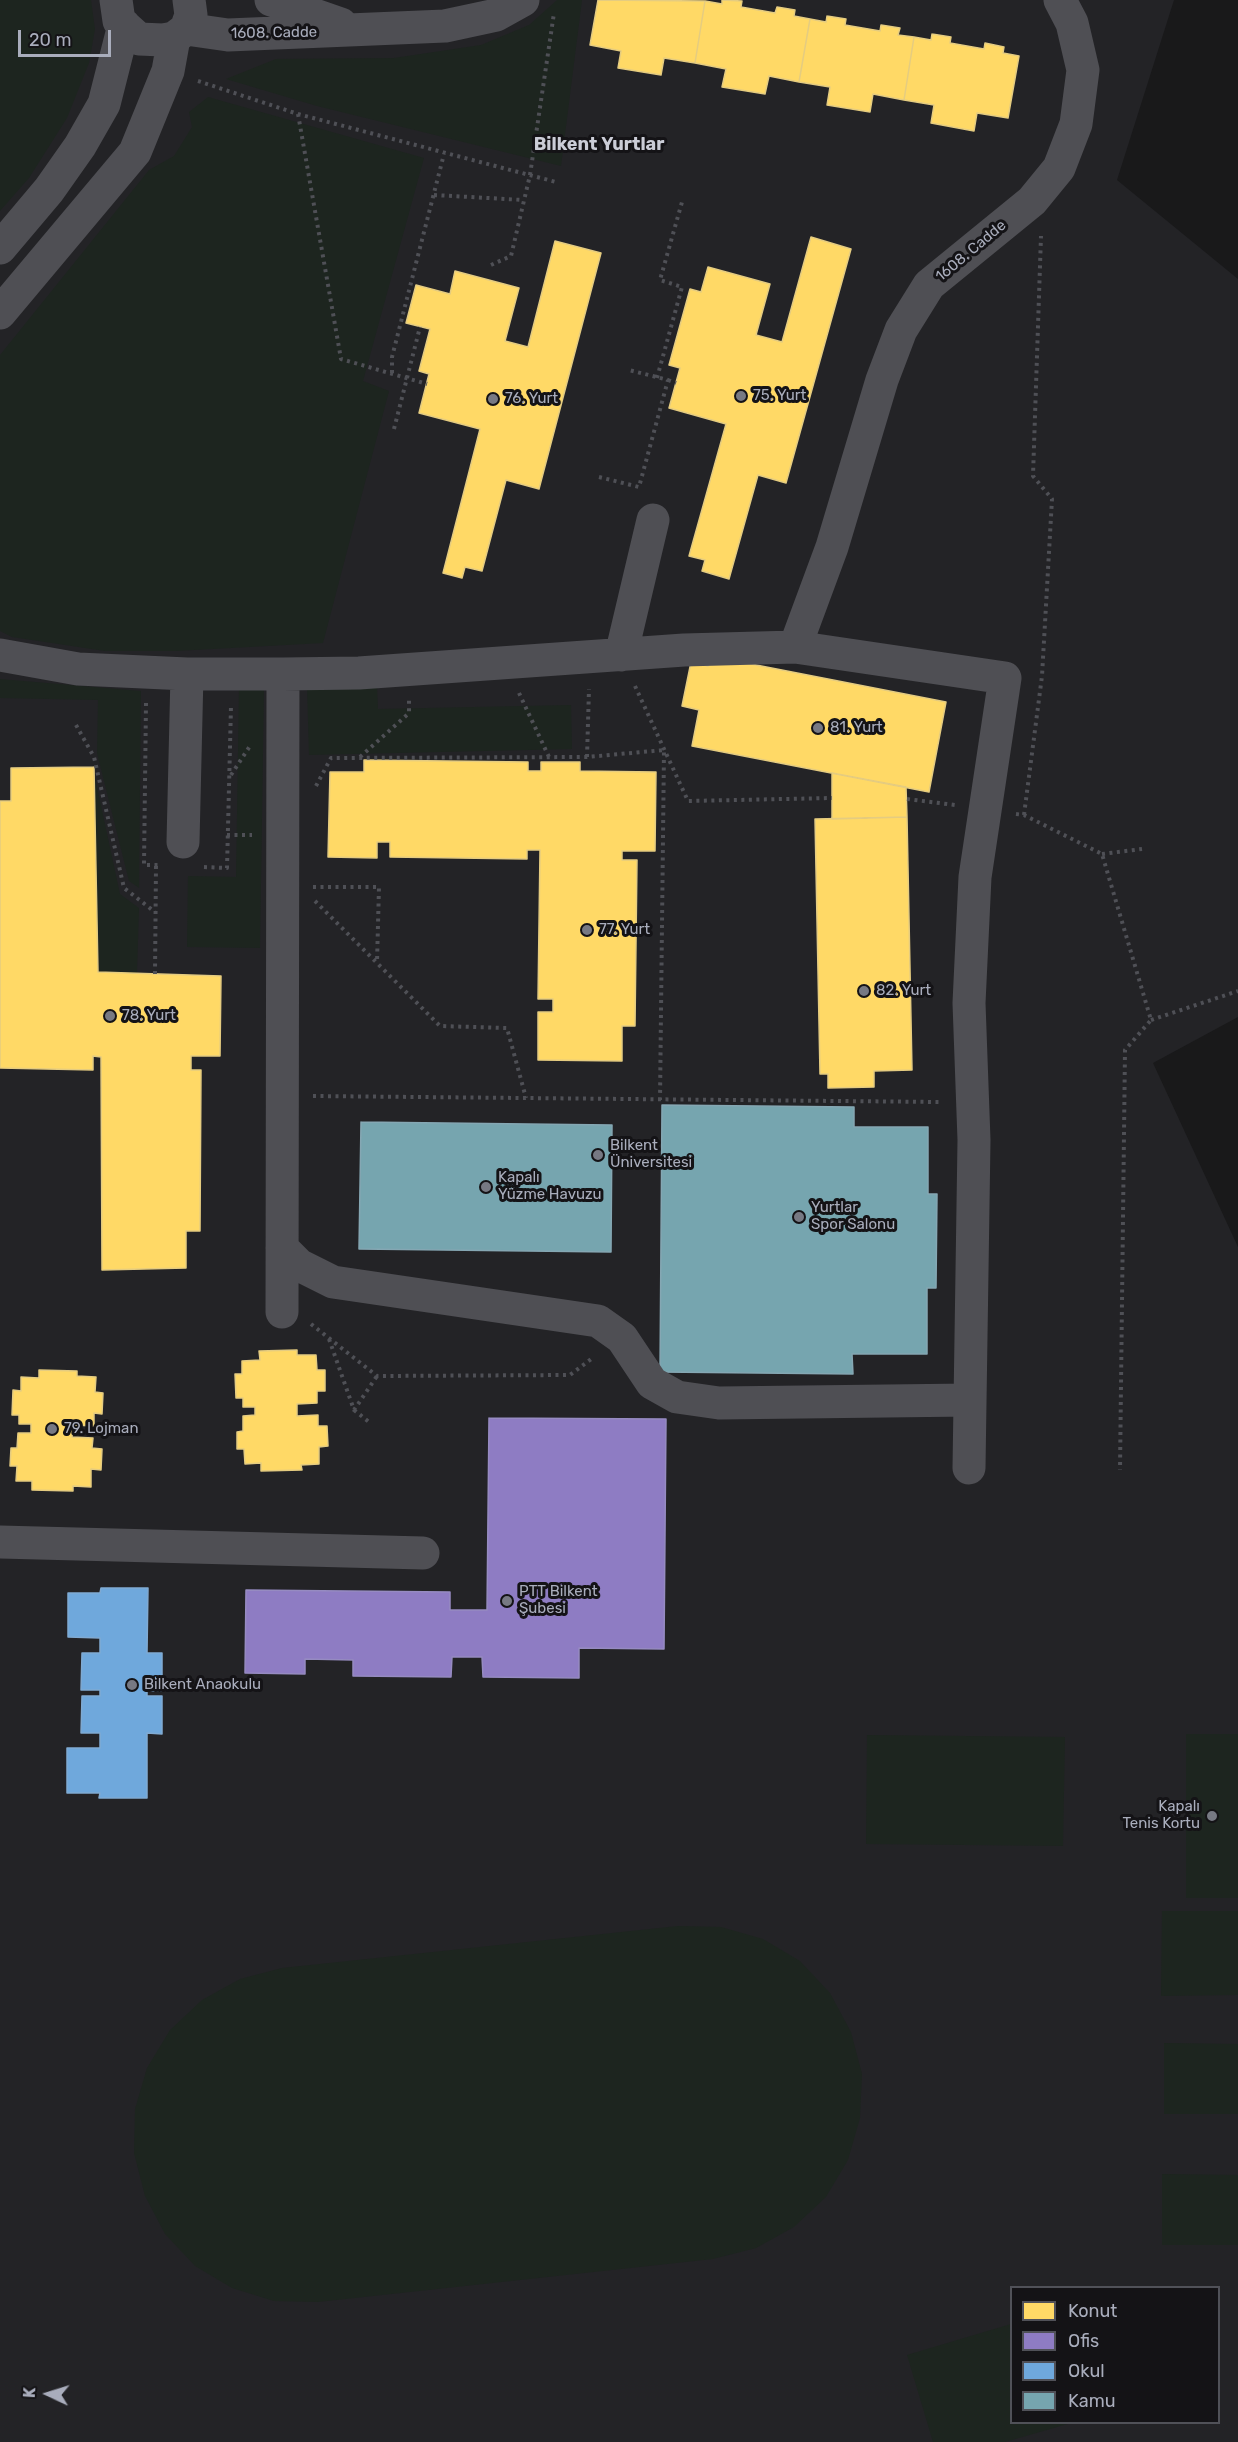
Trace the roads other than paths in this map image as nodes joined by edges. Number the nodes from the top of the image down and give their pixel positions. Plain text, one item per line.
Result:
1 (271, 0) edge
2 (523, 0) edge
3 (1060, 0) edge
4 (120, 12) edge
5 (351, 18) edge
6 (183, 22) edge
7 (0, 248) edge
8 (0, 313) edge
9 (653, 520) dead end
10 (795, 647) junction
11 (0, 655) edge
12 (621, 655) junction
13 (187, 674) junction
14 (283, 674) junction
15 (183, 842) dead end
16 (282, 1248) junction
17 (282, 1312) road end
18 (970, 1400) junction
19 (969, 1468) dead end
20 (0, 1542) edge
21 (423, 1553) dead end

1 - 5 street, 1608. Cadde
2 - 5 street, 1608. Cadde
3 - 10 street, 1608. Cadde
4 - 6 street, 1608. Cadde
4 - 7 street
5 - 6 street, 1608. Cadde
6 - 8 street
9 - 12 street
10 - 12 street
10 - 18 street
11 - 13 street
12 - 14 street
13 - 14 street
13 - 15 street
14 - 16 street
16 - 17 street
16 - 18 street
18 - 19 street
20 - 21 street

